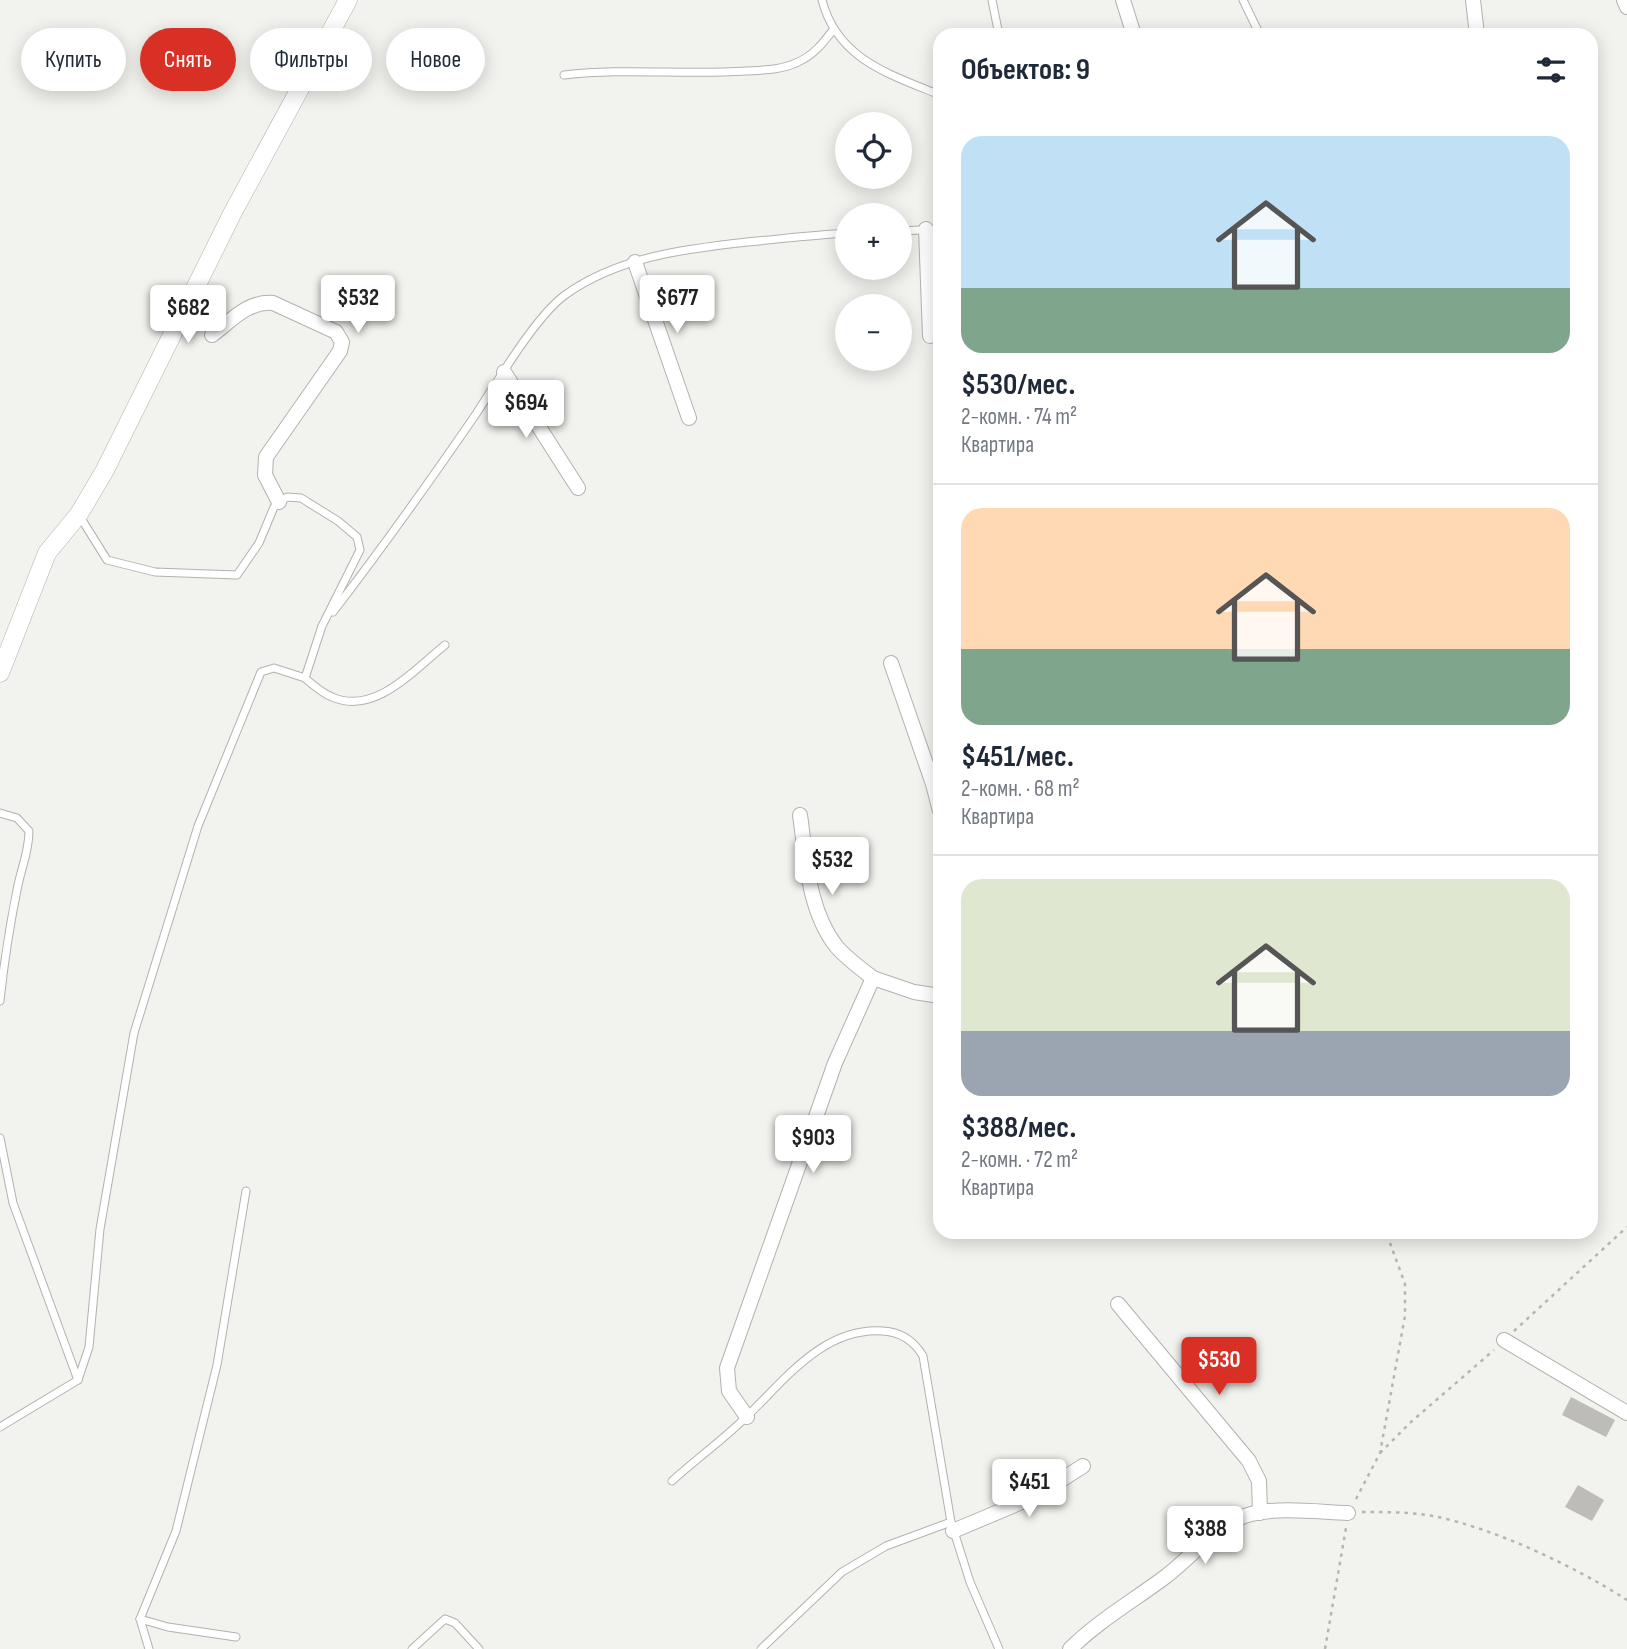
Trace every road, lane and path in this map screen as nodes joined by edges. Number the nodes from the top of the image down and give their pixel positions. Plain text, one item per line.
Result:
1 (348, 0) edge
2 (822, 0) edge
3 (992, 0) edge
4 (1124, 0) edge
5 (1243, 0) edge
6 (1473, 0) edge
7 (1624, 0) edge
8 (1627, 7) edge
9 (998, 28) edge
10 (1131, 28) edge
11 (1257, 28) edge
12 (1476, 28) edge
13 (833, 30) junction
14 (564, 75) dead end
15 (933, 92) edge
16 (933, 229) edge
17 (912, 230) edge
18 (835, 234) edge
19 (635, 262) junction
20 (212, 335) dead end
21 (930, 336) dead end
22 (504, 372) junction
23 (689, 418) dead end
24 (578, 488) dead end
25 (279, 502) junction
26 (79, 514) junction
27 (323, 626) junction
28 (445, 645) dead end
29 (891, 663) dead end
30 (0, 673) edge
31 (305, 678) junction
32 (933, 784) edge
33 (0, 813) edge
34 (800, 815) dead end
35 (873, 978) junction
36 (933, 995) edge
37 (0, 1001) edge
38 (0, 1138) edge
39 (246, 1191) dead end
40 (1389, 1239) edge
41 (1118, 1304) dead end
42 (1504, 1340) dead end
43 (78, 1380) junction
44 (1627, 1413) edge
45 (747, 1417) junction
46 (0, 1427) edge
47 (1083, 1466) dead end
48 (672, 1480) dead end
49 (1260, 1513) junction
50 (1348, 1513) junction
51 (952, 1527) junction
52 (1627, 1600) edge
53 (140, 1619) junction
54 (236, 1637) dead end
55 (149, 1649) edge
56 (412, 1649) edge
57 (479, 1649) edge
58 (761, 1649) edge
59 (998, 1649) edge
60 (1070, 1649) edge
61 (1325, 1649) edge

1 - 26 street
2 - 13 lane
3 - 9 lane
4 - 10 street
5 - 11 lane
6 - 12 street
7 - 8 street
13 - 14 lane
13 - 15 lane
16 - 17 lane
16 - 21 street
18 - 19 lane
19 - 22 lane
19 - 23 street
20 - 25 street
22 - 24 street
22 - 27 lane
25 - 26 lane
25 - 27 lane
26 - 30 street
27 - 31 lane
28 - 31 lane
29 - 32 street
31 - 43 lane
33 - 37 lane
34 - 35 street
35 - 36 street
35 - 45 street
38 - 43 lane
39 - 53 lane
40 - 50 path
41 - 49 street
42 - 44 street
43 - 46 lane
45 - 48 lane
45 - 51 lane
47 - 51 street
49 - 50 street
49 - 60 street
50 - 52 path
50 - 61 path
51 - 58 lane
51 - 59 lane
53 - 54 lane
53 - 55 lane
56 - 57 lane

